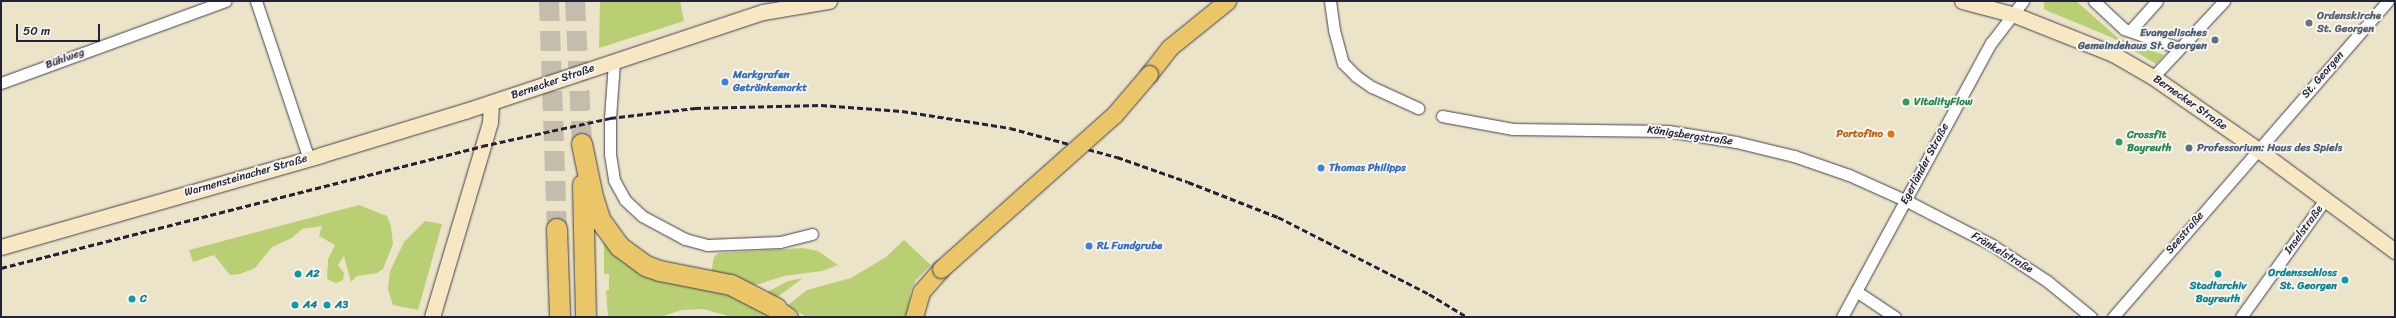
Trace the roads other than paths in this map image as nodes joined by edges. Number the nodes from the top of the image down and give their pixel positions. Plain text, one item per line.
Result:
1 (256, 1) edge
2 (829, 1) edge
3 (1227, 1) edge
4 (1330, 1) edge
5 (1962, 1) edge
6 (2023, 1) edge
7 (2094, 1) edge
8 (2157, 1) edge
9 (2388, 1) edge
10 (221, 2) edge
11 (2217, 3) edge
12 (2015, 15) junction
13 (2130, 31) junction
14 (2179, 48) junction
15 (614, 62) junction
16 (2153, 77) junction
17 (1, 83) edge
18 (491, 103) junction
19 (1418, 108) dead end
20 (1442, 116) dead end
21 (2257, 149) junction
22 (309, 159) junction
23 (1906, 200) junction
24 (2324, 201) junction
25 (558, 229) tunnel mouth
26 (812, 234) dead end
27 (1, 247) edge
28 (2395, 251) edge
29 (1856, 291) junction
30 (783, 313) edge
31 (432, 317) edge
32 (560, 317) edge
33 (586, 317) edge
34 (914, 317) edge
35 (1842, 317) edge
36 (1896, 317) edge
37 (2091, 317) edge
38 (2113, 317) edge
39 (2241, 317) edge

1 - 22 street
2 - 15 street, Bernecker Straße
3 - 34 main road, bridge
4 - 19 street
5 - 12 street, Bernecker Straße
6 - 12 street, Egerländer Straße
7 - 13 street
8 - 13 street
9 - 21 street, St. Georgen
10 - 17 street, Bühlweg
11 - 14 street
12 - 16 street, Bernecker Straße
12 - 23 street, Egerländer Straße
13 - 14 street
14 - 16 street
15 - 18 street, Bernecker Straße
15 - 26 street
16 - 21 street, Bernecker Straße
18 - 22 street, Warmensteinacher Straße
18 - 31 street
20 - 23 street, Königsbergstraße
21 - 24 street, Bernecker Straße
21 - 38 street, Seestraße
22 - 27 street, Warmensteinacher Straße
23 - 29 street, Egerländer Straße
23 - 37 street, Fränkelstraße
24 - 28 street, Bernecker Straße
24 - 39 street, Inselstraße
25 - 32 highway
29 - 35 street, Egerländer Straße
29 - 36 street
30 - 33 highway

